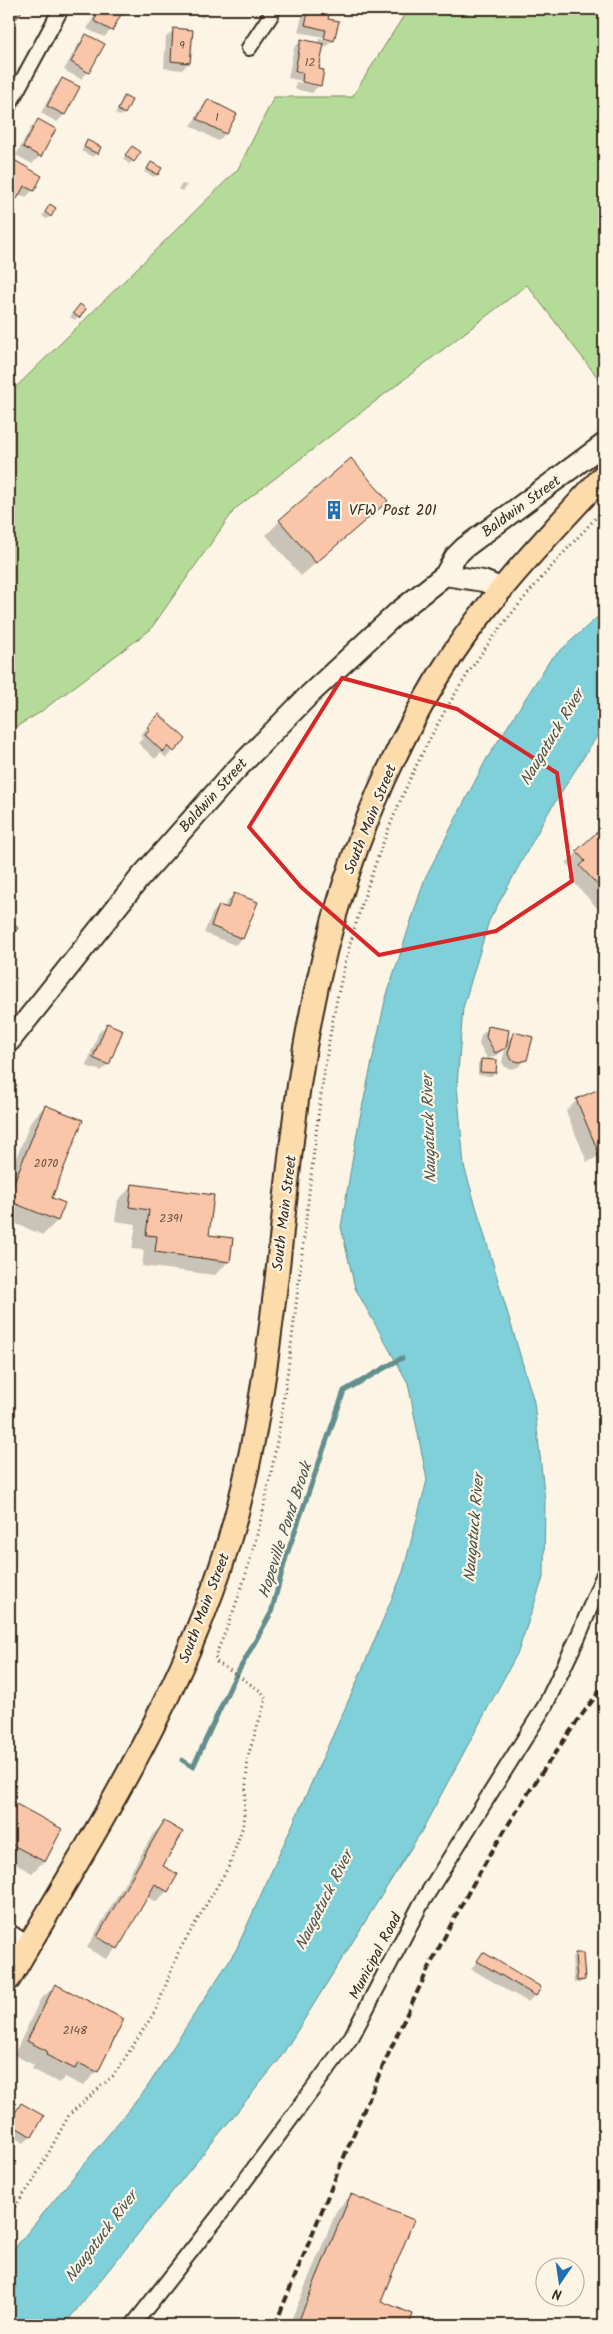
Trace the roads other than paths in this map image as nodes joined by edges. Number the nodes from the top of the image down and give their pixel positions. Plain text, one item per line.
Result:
1 (61, 9) edge
2 (272, 9) edge
3 (249, 48) dead end
4 (9, 105) edge
5 (604, 444) edge
6 (604, 476) edge
7 (445, 575) junction
8 (503, 589) junction
9 (9, 1042) edge
10 (604, 1574) edge
11 (18, 1941) edge
12 (9, 1979) edge
13 (132, 2325) edge

1 - 4 street
2 - 3 street
5 - 7 main road, Baldwin Street
6 - 8 main road, South Main Street
7 - 8 main road
7 - 9 main road, Baldwin Street
8 - 11 main road, South Main Street
10 - 13 street, Municipal Road
11 - 12 main road, South Main Street

